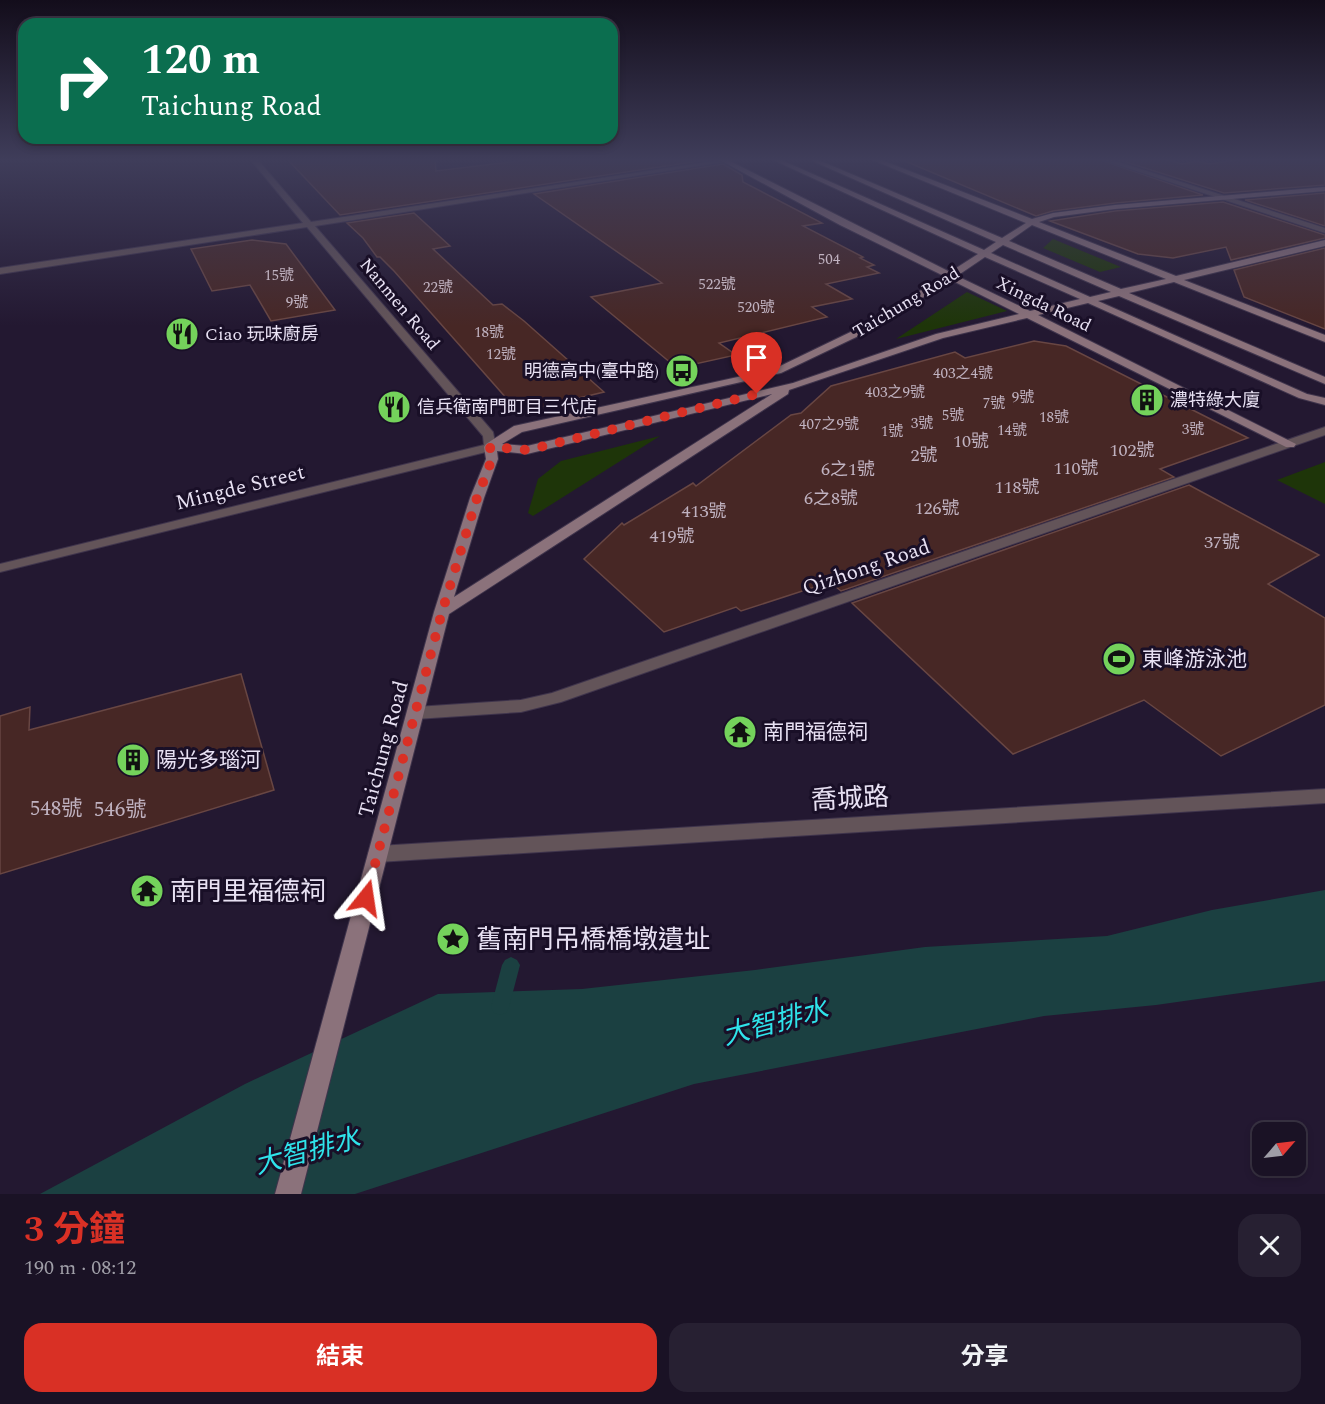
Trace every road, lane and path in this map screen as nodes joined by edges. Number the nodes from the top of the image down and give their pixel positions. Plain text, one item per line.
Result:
1 (301, 215) edge
2 (369, 215) edge
3 (831, 215) edge
4 (900, 215) edge
5 (940, 215) edge
6 (1014, 215) edge
7 (1061, 215) edge
8 (1276, 215) edge
9 (1032, 222) junction
10 (309, 224) junction
11 (1325, 231) edge
12 (1003, 242) junction
13 (1325, 243) edge
14 (986, 253) junction
15 (0, 272) edge
16 (951, 276) junction
17 (1176, 279) junction
18 (1121, 293) junction
19 (1090, 300) junction
20 (1029, 315) junction
21 (1325, 339) edge
22 (1325, 381) edge
23 (797, 385) junction
24 (1325, 402) edge
25 (1325, 431) edge
26 (1290, 444) junction
27 (490, 447) junction
28 (0, 568) edge
29 (442, 612) junction
30 (416, 713) junction
31 (1325, 796) edge
32 (378, 854) junction
33 (288, 1194) edge

1 - 10 street, Nanmen Road
2 - 10 street
3 - 16 street, Xingda Road
4 - 14 street, Xingda Road
5 - 12 street, Xingda Road
6 - 9 street
7 - 9 street, Taichung Road
8 - 11 street
9 - 12 street, Taichung Road
9 - 17 street
10 - 15 street
10 - 27 street, Nanmen Road
12 - 14 street, Taichung Road
12 - 18 street, Xingda Road
13 - 17 street, Taichung Road
14 - 16 street, Taichung Road
14 - 19 street, Xingda Road
16 - 20 street, Xingda Road
16 - 27 street, Taichung Road
17 - 18 street, Taichung Road
17 - 21 street
18 - 19 street, Taichung Road
18 - 22 street, Xingda Road
19 - 20 street, Taichung Road
19 - 24 street, Xingda Road
20 - 23 street, Taichung Road
20 - 26 street, Xingda Road
23 - 27 street, Taichung Road
23 - 29 street, Taichung Road
25 - 26 street, Qizhong Road
26 - 30 street, Qizhong Road
27 - 28 street, Mingde Street
27 - 29 street, Taichung Road
29 - 30 street, Taichung Road
30 - 32 street, Taichung Road
31 - 32 street, 喬城路
32 - 33 street, Taichung Road

